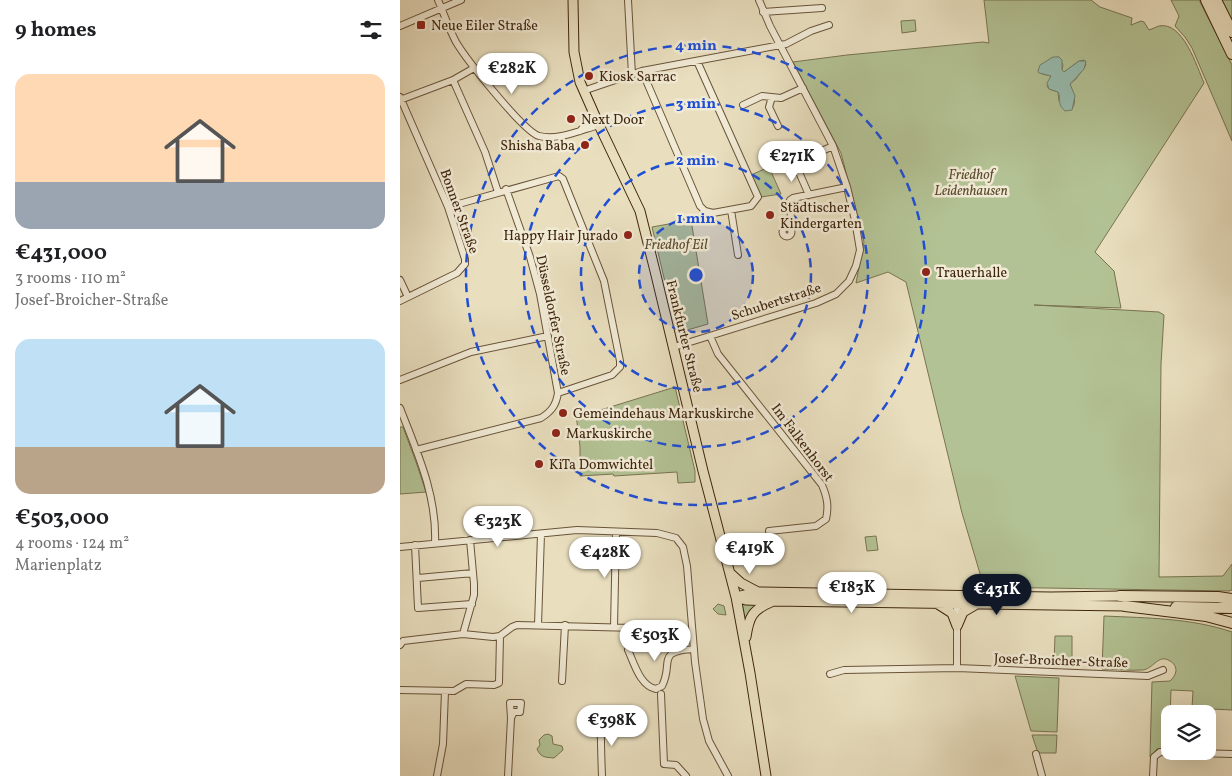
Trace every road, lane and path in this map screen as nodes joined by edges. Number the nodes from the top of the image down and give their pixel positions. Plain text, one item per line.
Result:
1 (438, 0) edge
2 (461, 0) edge
3 (573, 0) edge
4 (628, 0) edge
5 (758, 0) edge
6 (1206, 0) edge
7 (1216, 0) edge
8 (822, 8) dead end
9 (442, 9) junction
10 (763, 12) junction
11 (829, 25) dead end
12 (400, 26) edge
13 (1232, 32) edge
14 (781, 45) junction
15 (1232, 54) edge
16 (697, 61) junction
17 (474, 68) junction
18 (642, 71) junction
19 (632, 75) junction
20 (452, 80) junction
21 (803, 88) junction
22 (584, 91) junction
23 (772, 97) junction
24 (400, 99) edge
25 (743, 105) dead end
26 (592, 111) junction
27 (599, 125) junction
28 (778, 126) dead end
29 (580, 131) junction
30 (833, 146) junction
31 (791, 155) junction
32 (802, 160) junction
33 (795, 163) junction
34 (769, 165) dead end
35 (847, 187) junction
36 (506, 189) junction
37 (498, 192) junction
38 (808, 195) junction
39 (448, 206) junction
40 (730, 210) junction
41 (788, 227) dead end
42 (738, 255) dead end
43 (400, 280) edge
44 (408, 297) junction
45 (400, 301) edge
46 (548, 336) junction
47 (710, 336) junction
48 (674, 347) junction
49 (400, 380) edge
50 (558, 393) junction
51 (400, 408) edge
52 (416, 450) junction
53 (769, 531) dead end
54 (616, 532) junction
55 (541, 534) junction
56 (470, 540) junction
57 (435, 543) junction
58 (415, 545) junction
59 (400, 547) edge
60 (473, 573) junction
61 (730, 573) junction
62 (418, 578) junction
63 (758, 592) junction
64 (1232, 594) edge
65 (1120, 596) joint
66 (736, 597) junction
67 (1218, 597) junction
68 (1232, 598) edge
69 (957, 599) junction
70 (772, 601) junction
71 (935, 603) junction
72 (472, 604) junction
73 (978, 604) junction
74 (1125, 606) junction
75 (1232, 608) edge
76 (1232, 623) edge
77 (538, 625) junction
78 (564, 625) junction
79 (957, 626) junction
80 (614, 627) junction
81 (636, 628) dead end
82 (463, 634) junction
83 (500, 636) junction
84 (400, 645) edge
85 (745, 645) junction
86 (694, 649) junction
87 (628, 650) dead end
88 (957, 668) junction
89 (1163, 670) dead end
90 (830, 674) dead end
91 (562, 681) dead end
92 (400, 690) edge
93 (445, 691) junction
94 (661, 694) dead end
95 (511, 718) dead end
96 (601, 719) dead end
97 (1036, 754) dead end
98 (1232, 754) edge
99 (437, 776) edge
100 (508, 776) edge
101 (602, 776) edge
102 (686, 776) edge
103 (728, 776) edge
104 (766, 776) edge
105 (1042, 776) edge
106 (1153, 776) edge

1 - 9 street
2 - 9 street
3 - 22 main road, Frankfurter Straße
4 - 19 street
5 - 10 street, Schubertstraße
6 - 15 highway
7 - 13 highway
8 - 10 street
9 - 12 street
9 - 17 street
10 - 14 street, Schubertstraße
11 - 14 street
14 - 16 street
14 - 21 street, Schubertstraße
16 - 18 street
16 - 40 street
17 - 20 street
17 - 29 street
18 - 19 street
18 - 40 street
19 - 22 street
20 - 24 street
20 - 37 street
21 - 23 street
21 - 30 street, Schubertstraße
22 - 26 main road, Frankfurter Straße
23 - 25 street
23 - 28 street
24 - 39 street, Bonner Straße
26 - 27 main road, Frankfurter Straße
26 - 29 street
27 - 29 street
27 - 48 main road, Frankfurter Straße
30 - 32 street
30 - 35 street, Schubertstraße
31 - 32 street
31 - 33 street
31 - 34 street
32 - 33 street
33 - 38 street
35 - 38 street
35 - 47 street, Schubertstraße
36 - 37 street
36 - 46 street, Düsseldorfer Straße
36 - 50 street
37 - 39 street
38 - 41 street
39 - 44 street, Bonner Straße
40 - 42 street
43 - 44 street
44 - 45 street, Bonner Straße
46 - 49 street
46 - 50 street, Düsseldorfer Straße
47 - 48 street, Schubertstraße
47 - 53 street, Im Falkenhorst
48 - 61 main road, Frankfurter Straße
50 - 52 street, Düsseldorfer Straße
51 - 52 street
52 - 57 street
54 - 55 street
54 - 80 street
54 - 86 street
55 - 56 street
55 - 77 street
56 - 57 street
56 - 60 street
57 - 58 street
58 - 59 street
58 - 62 street
60 - 62 street
60 - 72 street
61 - 63 main road
61 - 66 main road, Frankfurter Straße
62 - 72 street
63 - 66 main road
63 - 69 main road
64 - 67 highway
65 - 67 highway
65 - 69 main road
66 - 70 main road
66 - 85 main road, Frankfurter Straße
67 - 68 highway
69 - 71 main road
69 - 73 main road
69 - 79 street
70 - 71 main road
70 - 85 main road
71 - 79 main road
72 - 82 street
73 - 74 main road
73 - 79 main road
74 - 75 highway
74 - 76 highway
77 - 78 street
77 - 83 street
78 - 80 street
78 - 91 street
79 - 88 street
80 - 81 street
82 - 83 street
82 - 84 street
83 - 93 street
85 - 104 main road, Frankfurter Straße
86 - 87 street
86 - 103 street
88 - 89 street, Josef-Broicher-Straße
88 - 90 street, Josef-Broicher-Straße
92 - 93 street
93 - 99 street
94 - 102 street
95 - 100 street
96 - 101 street
97 - 105 street
98 - 106 street

